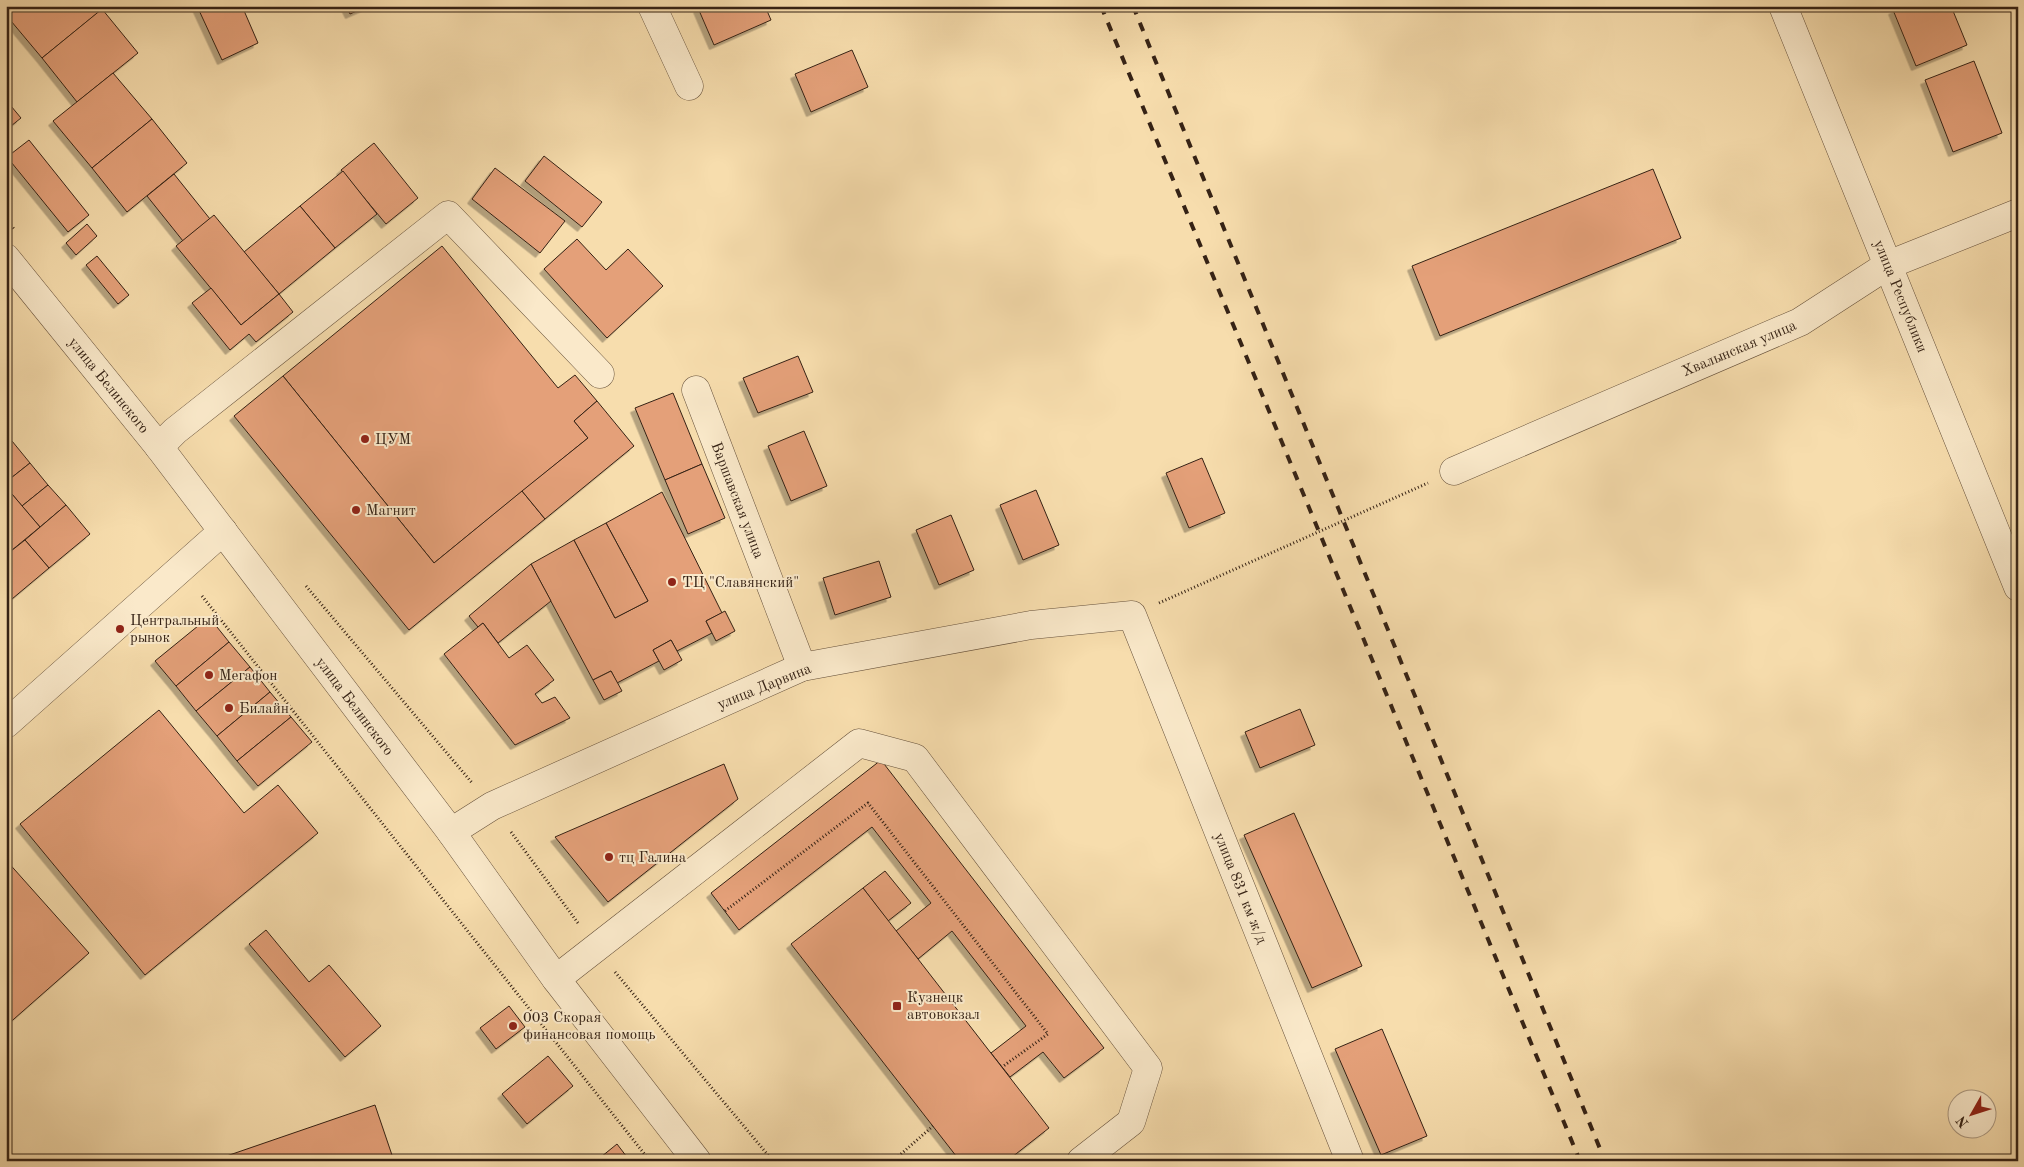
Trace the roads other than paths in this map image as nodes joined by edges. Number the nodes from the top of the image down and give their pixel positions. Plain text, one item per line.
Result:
1 (652, 6) edge
2 (1783, 6) edge
3 (688, 86) dead end
4 (2018, 213) edge
5 (12, 246) edge
6 (1888, 265) junction
7 (600, 374) dead end
8 (696, 390) dead end
9 (159, 447) junction
10 (1454, 471) road end
11 (223, 531) junction
12 (2018, 587) edge
13 (1132, 615) joint
14 (802, 667) junction
15 (6, 724) edge
16 (451, 832) junction
17 (556, 980) junction
18 (697, 1161) edge
19 (1080, 1161) edge
20 (1350, 1161) edge

1 - 3 street
2 - 6 street, улица Республики
4 - 6 street, Хвалынская улица
5 - 9 street, улица Белинского
6 - 10 street, Хвалынская улица
6 - 12 street, улица Республики
7 - 9 street
8 - 14 street, Варшавская улица
9 - 11 street, улица Белинского
11 - 15 street
11 - 16 street, улица Белинского
13 - 14 street, улица Дарвина
13 - 20 street, улица 831 км ж/д
14 - 16 street, улица Дарвина
16 - 17 street, улица Белинского
17 - 18 street, улица Белинского
17 - 19 street

